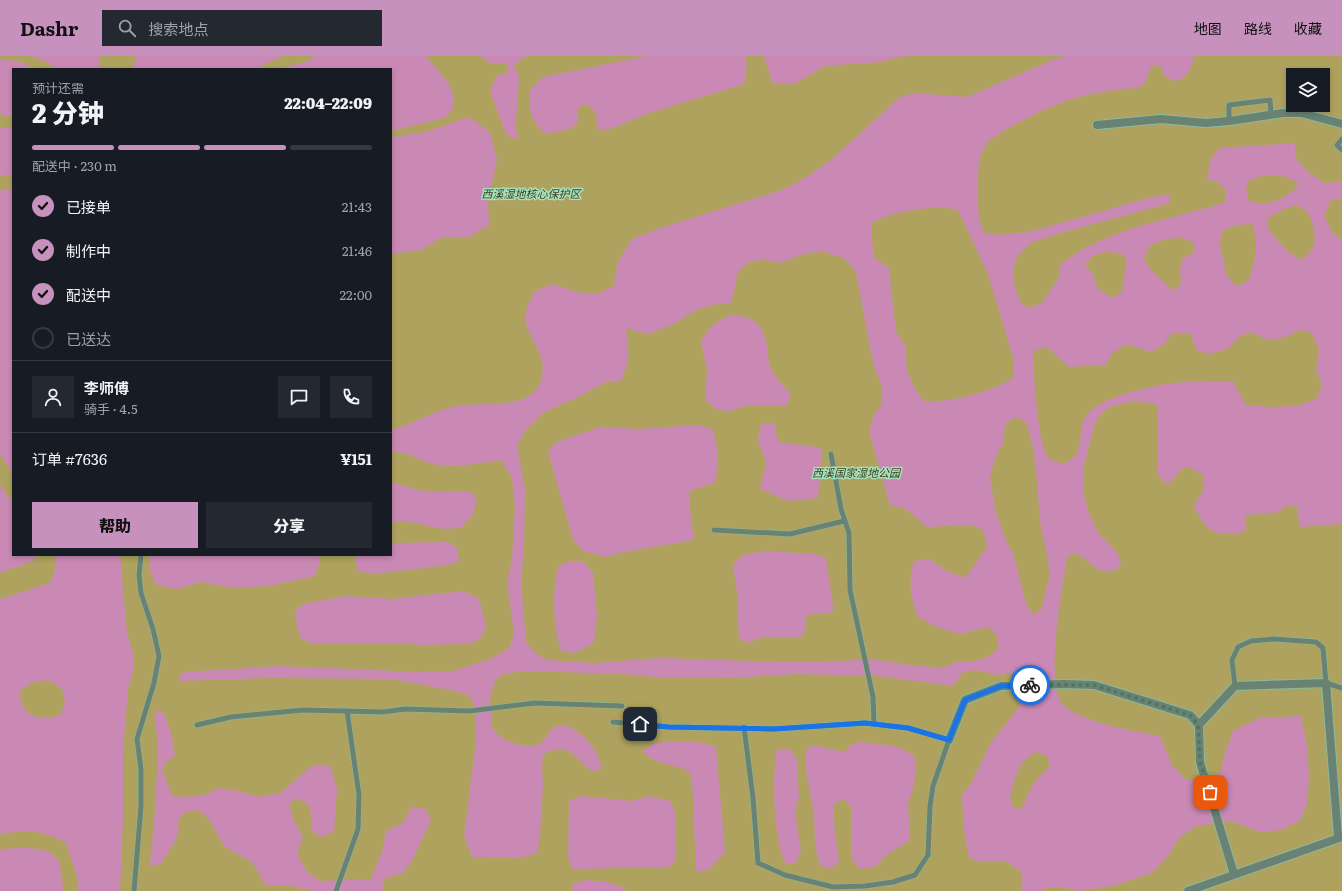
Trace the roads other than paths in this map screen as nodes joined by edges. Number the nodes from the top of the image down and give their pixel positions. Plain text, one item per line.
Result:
1 (1271, 114) junction
2 (1229, 121) junction
3 (1342, 124) edge
4 (1098, 125) dead end
5 (1342, 139) edge
6 (1342, 150) edge
7 (831, 454) dead end
8 (844, 521) junction
9 (714, 530) dead end
10 (140, 556) edge
11 (1326, 684) junction
12 (1235, 686) junction
13 (1342, 688) edge
14 (622, 706) dead end
15 (347, 711) junction
16 (613, 722) dead end
17 (874, 724) junction
18 (197, 725) dead end
19 (1198, 725) junction
20 (744, 727) junction
21 (949, 740) junction
22 (1340, 837) edge
23 (1234, 874) junction
24 (134, 891) edge
25 (336, 891) edge
26 (1188, 891) edge

1 - 2 street
1 - 2 lane
1 - 3 street
2 - 4 street
5 - 6 lane
7 - 8 lane
8 - 9 lane
8 - 17 lane
10 - 24 lane
11 - 12 street
11 - 12 lane
11 - 13 lane
11 - 22 street
12 - 19 street
14 - 15 lane
15 - 18 lane
15 - 25 lane
16 - 20 lane
17 - 20 lane
17 - 21 lane
19 - 21 street
19 - 23 street
20 - 21 lane
22 - 23 street
23 - 26 street

